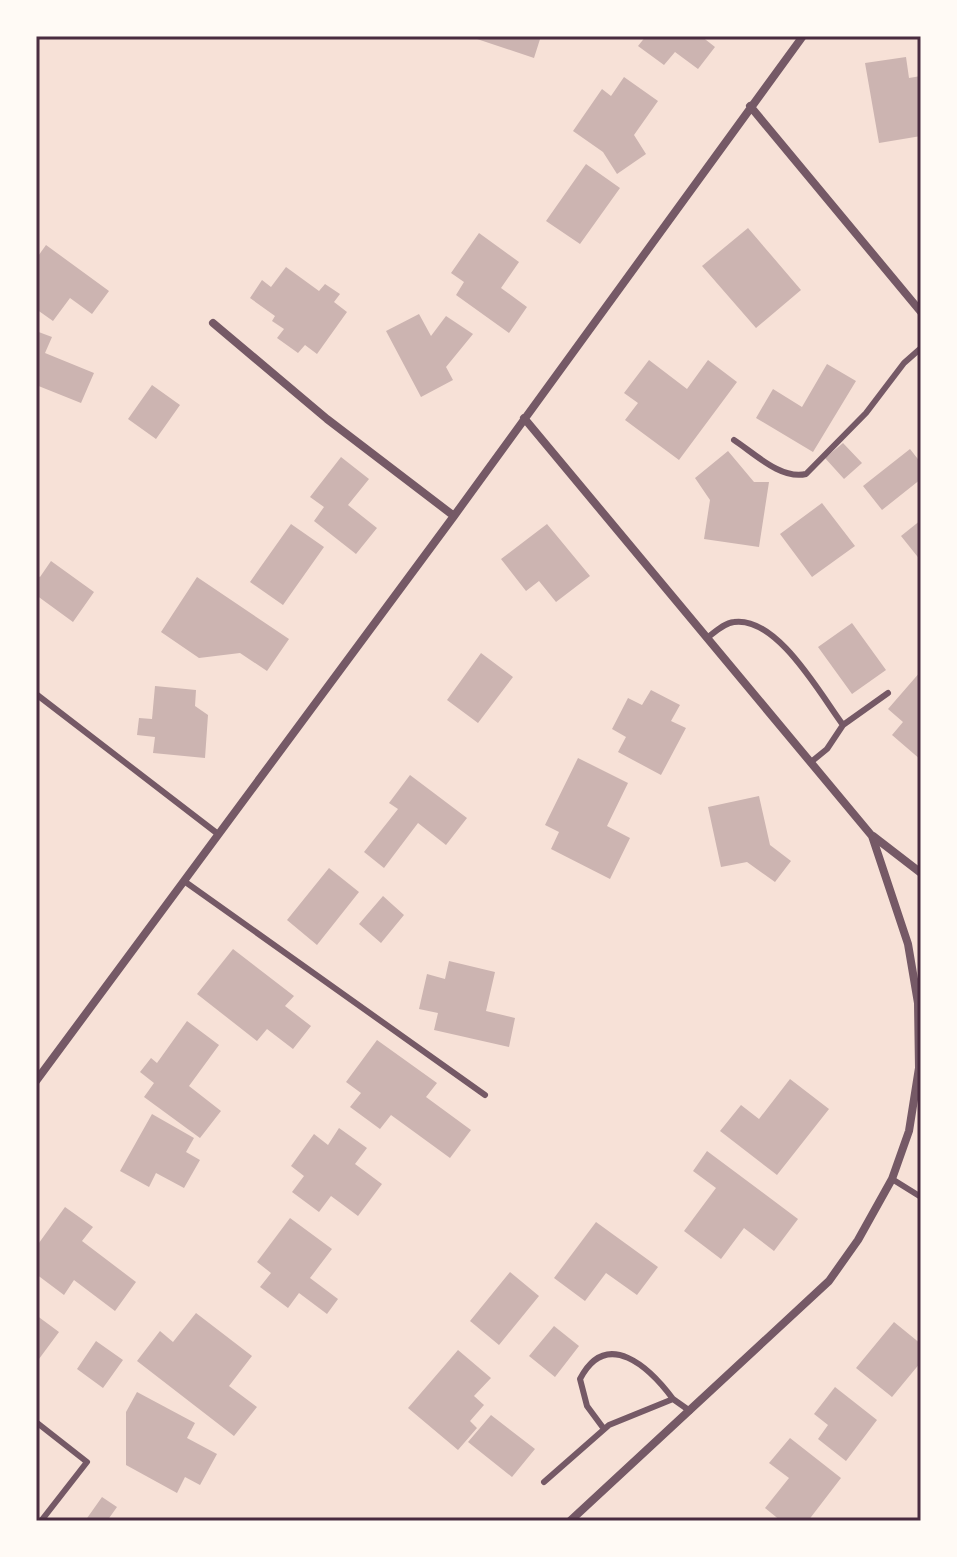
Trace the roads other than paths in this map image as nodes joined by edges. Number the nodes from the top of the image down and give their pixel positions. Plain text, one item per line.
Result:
1 (803, 36) edge
2 (750, 106) junction
3 (921, 312) edge
4 (213, 323) dead end
5 (921, 348) edge
6 (524, 418) junction
7 (734, 440) dead end
8 (454, 516) junction
9 (707, 638) junction
10 (888, 693) dead end
11 (36, 694) edge
12 (843, 725) junction
13 (811, 762) junction
14 (218, 834) junction
15 (872, 836) junction
16 (921, 873) edge
17 (184, 881) junction
18 (36, 1081) edge
19 (485, 1095) dead end
20 (892, 1179) junction
21 (921, 1197) edge
22 (673, 1399) junction
23 (690, 1411) junction
24 (36, 1422) edge
25 (604, 1429) junction
26 (544, 1482) dead end
27 (41, 1521) edge
28 (570, 1521) edge

1 - 2 street
2 - 3 street
2 - 6 street
4 - 8 street
5 - 7 lane
6 - 8 street
6 - 9 street
8 - 14 street
9 - 12 lane
9 - 13 street
10 - 12 lane
11 - 14 lane
12 - 13 lane
13 - 15 street
14 - 17 street
15 - 16 street
15 - 20 street
17 - 18 street
17 - 19 lane
20 - 21 lane
20 - 23 street
22 - 23 lane
22 - 25 lane
22 - 25 lane
23 - 28 street
24 - 27 lane
25 - 26 lane

